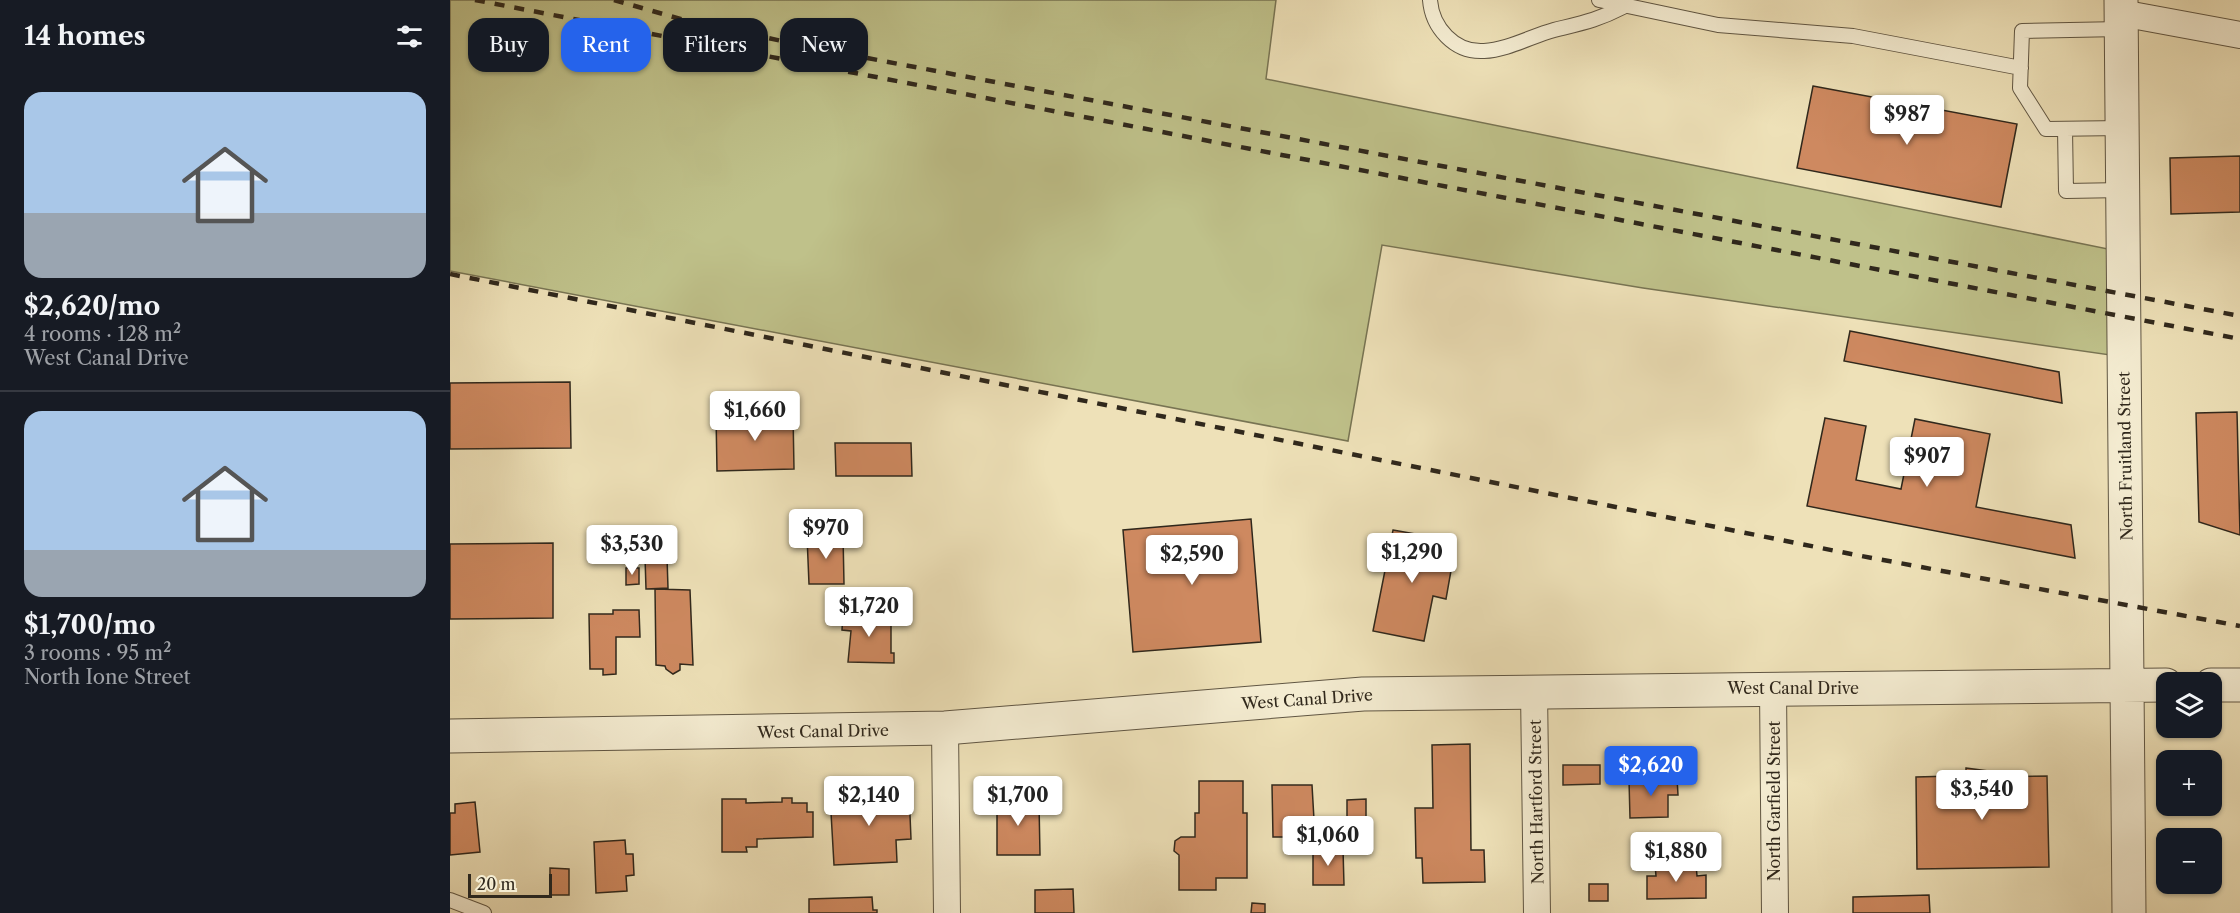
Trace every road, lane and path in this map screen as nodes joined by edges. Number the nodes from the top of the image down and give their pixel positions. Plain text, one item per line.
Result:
1 (1430, 0) edge
2 (1599, 0) edge
3 (1623, 7) junction
4 (2121, 14) edge
5 (2240, 35) edge
6 (2021, 68) junction
7 (2122, 128) junction
8 (2064, 129) junction
9 (2122, 190) junction
10 (2156, 685) edge
11 (2222, 685) edge
12 (2240, 685) edge
13 (2128, 686) junction
14 (1773, 688) junction
15 (1534, 691) junction
16 (945, 728) junction
17 (450, 736) edge
18 (450, 900) edge
19 (484, 913) edge
20 (947, 913) edge
21 (1537, 913) edge
22 (1775, 913) edge
23 (2129, 913) edge

1 - 3 lane
2 - 3 lane
3 - 6 lane
4 - 5 street
4 - 6 lane
4 - 7 street, North Fruitland Street
6 - 8 lane
7 - 8 lane
7 - 9 street, North Fruitland Street
8 - 9 lane
9 - 13 street, North Fruitland Street
10 - 13 street, West Canal Drive
11 - 12 street
13 - 14 street, West Canal Drive
13 - 23 street, North Fruitland Street
14 - 15 street, West Canal Drive
14 - 22 street, North Garfield Street
15 - 16 street, West Canal Drive
15 - 21 street, North Hartford Street
16 - 17 street, West Canal Drive
16 - 20 street
18 - 19 lane

